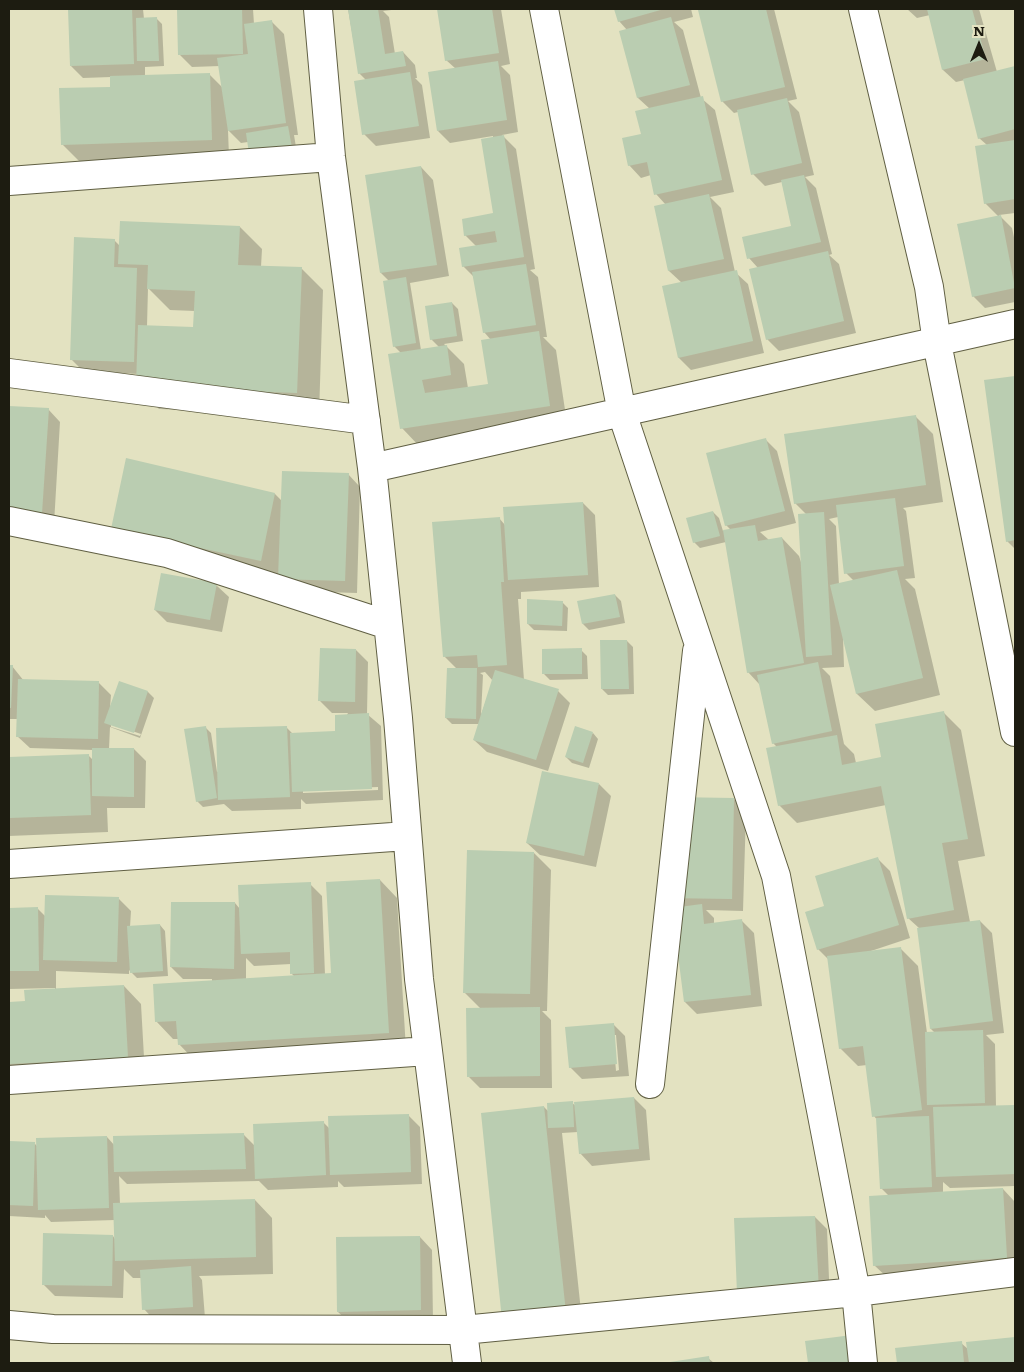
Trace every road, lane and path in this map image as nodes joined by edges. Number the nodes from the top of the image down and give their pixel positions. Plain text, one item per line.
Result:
1 (318, 9) edge
2 (544, 9) edge
3 (863, 9) edge
4 (331, 156) junction
5 (9, 181) edge
6 (1015, 324) edge
7 (937, 343) junction
8 (9, 373) edge
9 (622, 413) junction
10 (366, 420) junction
11 (372, 468) junction
12 (9, 521) edge
13 (388, 625) junction
14 (698, 640) junction
15 (1015, 732) edge
16 (407, 836) junction
17 (9, 864) edge
18 (428, 1051) junction
19 (9, 1080) edge
20 (650, 1084) dead end
21 (1015, 1272) edge
22 (856, 1292) junction
23 (9, 1325) edge
24 (463, 1330) junction
25 (468, 1363) edge
26 (863, 1363) edge

1 - 4 street
2 - 9 street
3 - 7 street
4 - 5 street
4 - 10 street
6 - 7 street
7 - 9 street
7 - 15 street
8 - 10 street
9 - 11 street
9 - 14 street
10 - 11 street
11 - 13 street
12 - 13 street
13 - 16 street
14 - 20 street
14 - 22 street
16 - 17 street
16 - 18 street
18 - 19 street
18 - 24 street
21 - 22 street
22 - 24 street
22 - 26 street
23 - 24 street
24 - 25 street

